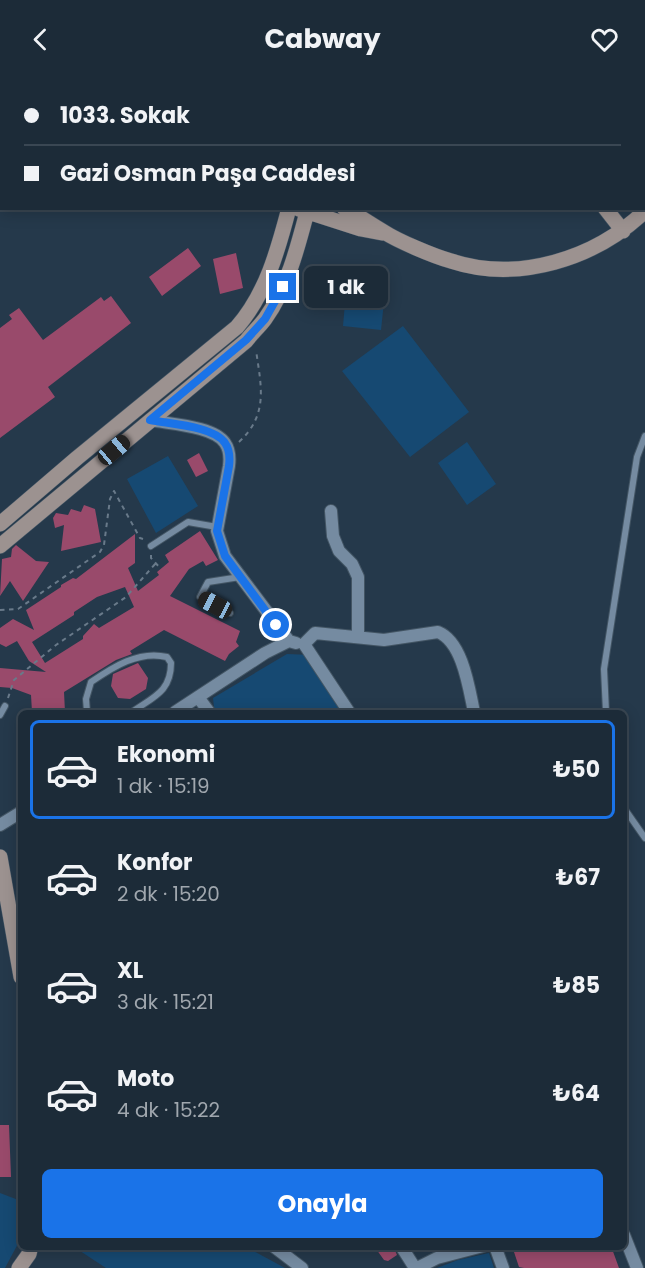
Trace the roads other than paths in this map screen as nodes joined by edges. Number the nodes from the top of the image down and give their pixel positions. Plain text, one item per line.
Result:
1 (456, 78) edge
2 (468, 78) edge
3 (288, 210) edge
4 (304, 210) edge
5 (348, 210) edge
6 (607, 210) edge
7 (645, 211) edge
8 (623, 231) junction
9 (385, 233) junction
10 (150, 420) junction
11 (645, 436) edge
12 (331, 511) dead end
13 (0, 524) edge
14 (218, 527) junction
15 (0, 546) edge
16 (151, 546) road end
17 (240, 577) junction
18 (231, 613) dead end
19 (358, 637) junction
20 (288, 641) junction
21 (304, 644) junction
22 (198, 697) junction
23 (6, 706) road end
24 (87, 710) edge
25 (135, 710) edge
26 (178, 710) edge
27 (208, 710) edge
28 (348, 710) edge
29 (474, 710) edge
30 (606, 710) edge
31 (0, 715) edge
32 (627, 812) edge
33 (18, 814) edge
34 (0, 825) edge
35 (645, 838) edge
36 (0, 857) edge
37 (18, 960) edge
38 (627, 1243) edge
39 (30, 1250) edge
40 (278, 1250) edge
41 (404, 1250) edge
42 (468, 1250) edge
43 (496, 1250) edge
44 (19, 1268) edge
45 (302, 1268) edge
46 (416, 1268) edge
47 (503, 1268) edge
48 (637, 1268) edge

1 - 2 street
3 - 13 main road
4 - 9 main road
4 - 10 main road
5 - 9 main road
6 - 8 main road
7 - 8 main road
8 - 9 main road
10 - 14 street
10 - 15 main road
11 - 30 lane
12 - 19 street
14 - 16 lane
14 - 17 street
17 - 18 lane
17 - 20 street
19 - 21 street
19 - 29 street
20 - 21 street
20 - 22 street
21 - 28 street
22 - 26 street
22 - 27 street
23 - 31 lane
24 - 25 lane
32 - 35 lane
33 - 34 street
36 - 37 main road
38 - 48 street
39 - 44 main road
40 - 45 street
41 - 46 street
42 - 46 street
43 - 47 street

